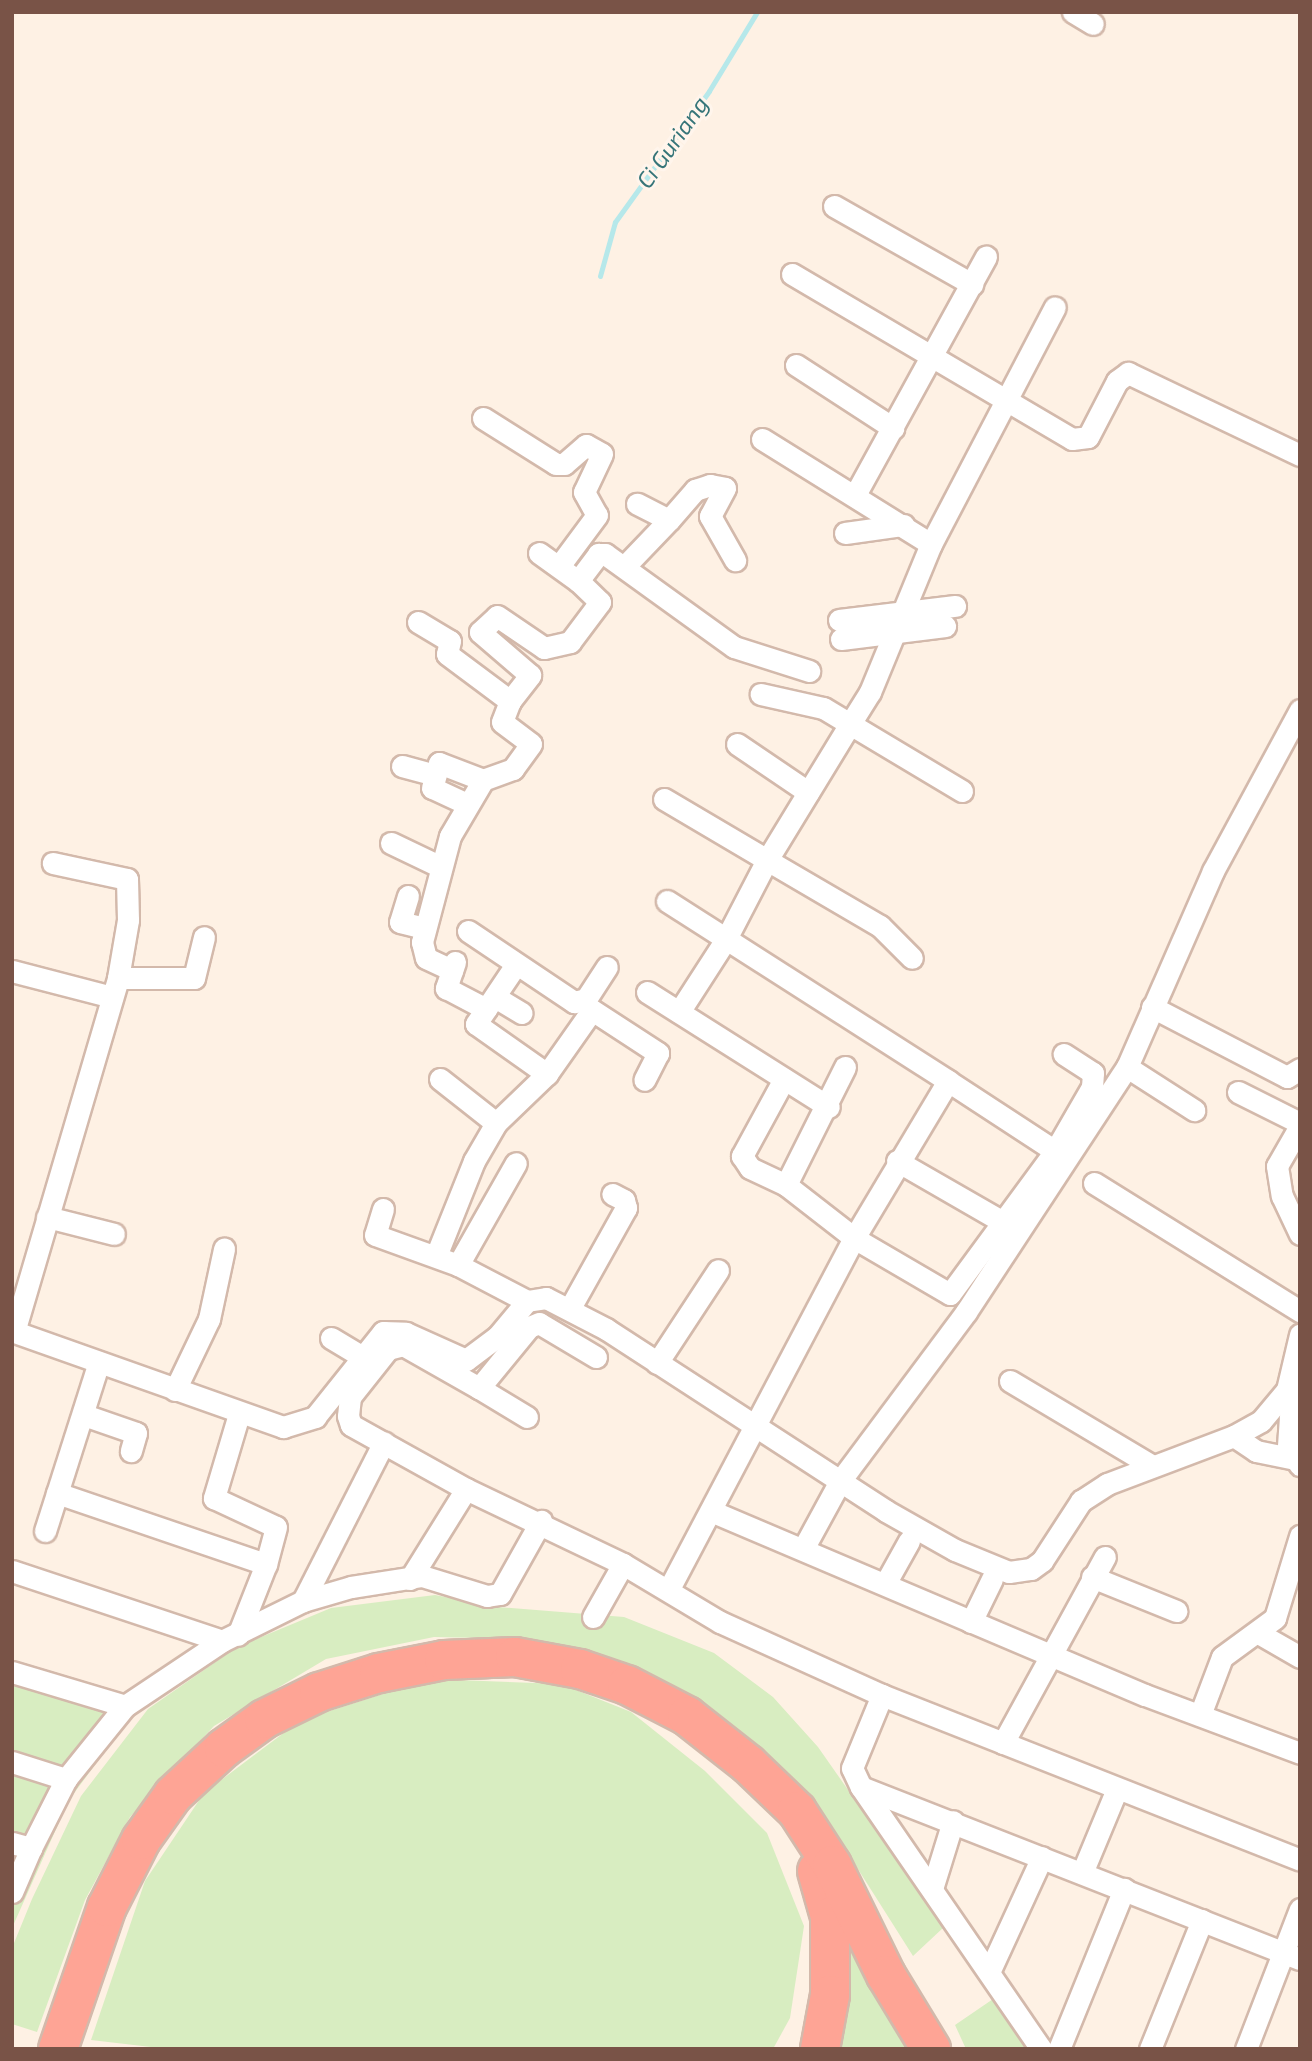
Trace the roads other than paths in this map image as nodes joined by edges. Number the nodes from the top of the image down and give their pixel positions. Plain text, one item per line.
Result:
1 (1073, 12) edge
2 (1093, 24) dead end
3 (834, 206) dead end
4 (986, 257) dead end
5 (792, 274) dead end
6 (972, 284) junction
7 (1055, 307) dead end
8 (934, 358) junction
9 (796, 365) dead end
10 (1006, 400) junction
11 (482, 418) dead end
12 (893, 428) junction
13 (762, 439) dead end
14 (1300, 455) edge
15 (855, 495) junction
16 (637, 504) dead end
17 (669, 520) junction
18 (902, 525) junction
19 (845, 533) dead end
20 (931, 544) junction
21 (538, 553) dead end
22 (735, 560) dead end
23 (560, 565) junction
24 (624, 567) junction
25 (578, 581) junction
26 (955, 606) dead end
27 (904, 611) junction
28 (418, 622) dead end
29 (945, 626) dead end
30 (895, 635) junction
31 (808, 671) dead end
32 (761, 694) dead end
33 (509, 701) junction
34 (1300, 710) edge
35 (850, 724) junction
36 (737, 744) dead end
37 (402, 766) dead end
38 (435, 775) junction
39 (483, 780) junction
40 (962, 790) dead end
41 (807, 792) junction
42 (664, 799) dead end
43 (467, 804) junction
44 (391, 843) dead end
45 (767, 860) junction
46 (53, 863) dead end
47 (441, 867) junction
48 (408, 896) dead end
49 (667, 901) dead end
50 (424, 928) junction
51 (468, 931) dead end
52 (204, 937) dead end
53 (726, 939) junction
54 (912, 958) dead end
55 (515, 966) junction
56 (607, 967) dead end
57 (12, 971) edge
58 (115, 988) junction
59 (647, 992) dead end
60 (490, 1003) junction
61 (1152, 1007) junction
62 (679, 1012) junction
63 (522, 1013) dead end
64 (1064, 1054) dead end
65 (845, 1067) dead end
66 (1127, 1067) junction
67 (1300, 1069) edge
68 (547, 1074) junction
69 (440, 1079) dead end
70 (784, 1079) junction
71 (644, 1080) dead end
72 (948, 1080) junction
73 (1238, 1092) dead end
74 (829, 1107) junction
75 (1194, 1110) dead end
76 (496, 1123) junction
77 (1300, 1125) edge
78 (1055, 1151) junction
79 (897, 1161) junction
80 (516, 1163) dead end
81 (1094, 1183) dead end
82 (786, 1185) junction
83 (612, 1194) dead end
84 (383, 1209) dead end
85 (47, 1217) junction
86 (1005, 1223) junction
87 (114, 1234) dead end
88 (1300, 1234) edge
89 (854, 1238) junction
90 (224, 1249) dead end
91 (436, 1256) junction
92 (458, 1265) junction
93 (718, 1270) dead end
94 (527, 1301) junction
95 (570, 1308) junction
96 (1300, 1311) edge
97 (13, 1331) edge
98 (1300, 1335) edge
99 (331, 1338) dead end
100 (361, 1356) junction
101 (596, 1357) dead end
102 (99, 1362) junction
103 (657, 1363) junction
104 (1010, 1381) dead end
105 (479, 1388) junction
106 (175, 1390) junction
107 (1300, 1392) edge
108 (239, 1414) junction
109 (84, 1415) junction
110 (527, 1417) dead end
111 (756, 1429) junction
112 (1234, 1436) junction
113 (384, 1442) junction
114 (131, 1451) dead end
115 (1298, 1462) edge
116 (1151, 1465) junction
117 (839, 1481) junction
118 (466, 1489) junction
119 (57, 1493) junction
120 (711, 1511) junction
121 (541, 1521) junction
122 (45, 1531) dead end
123 (1300, 1536) edge
124 (909, 1541) dead end
125 (803, 1549) junction
126 (1105, 1558) dead end
127 (265, 1564) junction
128 (623, 1564) junction
129 (12, 1571) edge
130 (1093, 1577) junction
131 (410, 1579) junction
132 (992, 1579) dead end
133 (885, 1584) junction
134 (669, 1589) junction
135 (303, 1601) junction
136 (1176, 1611) dead end
137 (593, 1617) dead end
138 (971, 1622) junction
139 (1259, 1634) junction
140 (230, 1638) junction
141 (1050, 1654) junction
142 (1300, 1657) edge
143 (12, 1672) edge
144 (882, 1695) junction
145 (125, 1706) junction
146 (1200, 1715) junction
147 (1003, 1743) junction
148 (1300, 1753) edge
149 (12, 1762) edge
150 (66, 1779) junction
151 (766, 1781) junction
152 (861, 1787) junction
153 (1117, 1789) junction
154 (953, 1821) junction
155 (21, 1846) edge
156 (1042, 1857) junction
157 (1300, 1860) edge
158 (1082, 1873) junction
159 (932, 1889) junction
160 (1124, 1889) junction
161 (12, 1892) edge
162 (1300, 1909) edge
163 (1202, 1920) junction
164 (1292, 1955) edge
165 (990, 1970) junction
166 (61, 2040) edge
167 (820, 2049) edge
168 (931, 2049) edge
169 (1041, 2049) edge
170 (1059, 2049) edge
171 (1150, 2049) edge
172 (1246, 2049) edge

1 - 2 street
3 - 6 street
4 - 6 street
5 - 8 street
6 - 8 street
7 - 10 street
8 - 10 street
8 - 12 street
9 - 12 street
10 - 14 street
10 - 20 street
11 - 23 street
12 - 15 street
13 - 15 street
15 - 18 street
16 - 17 street
17 - 22 street
17 - 24 street
18 - 19 street
18 - 20 street
20 - 27 street
21 - 23 street
23 - 25 street
24 - 25 street
24 - 31 street
25 - 33 street
26 - 27 street
27 - 30 street
27 - 30 street
28 - 33 street
29 - 30 street
30 - 35 street
32 - 35 street
33 - 39 street
34 - 61 street
35 - 40 street
35 - 41 street
36 - 41 street
37 - 38 street
38 - 39 street
38 - 43 street
39 - 43 street
41 - 45 street
42 - 45 street
43 - 47 street
44 - 47 street
45 - 53 street
45 - 54 street
46 - 58 street
47 - 50 street
48 - 50 street
49 - 53 street
50 - 60 street
51 - 55 street
52 - 58 street
53 - 62 street
53 - 72 street
55 - 56 street
55 - 60 street
57 - 58 street
58 - 85 street
59 - 62 street
60 - 63 street
60 - 68 street
61 - 66 street
61 - 67 street
62 - 70 street
64 - 78 street
65 - 74 street
66 - 75 street
66 - 117 street
68 - 71 street
68 - 76 street
69 - 76 street
70 - 74 street
70 - 82 street
72 - 78 street
72 - 79 street
73 - 77 street
74 - 82 street
76 - 91 street
77 - 88 street
78 - 86 street
79 - 86 street
79 - 89 street
80 - 92 street
81 - 96 street
82 - 89 street
83 - 95 street
84 - 91 street
85 - 87 street
85 - 97 street
86 - 89 street
89 - 111 street
90 - 106 street
91 - 92 street
92 - 94 street
93 - 103 street
94 - 95 street
94 - 100 street
95 - 103 street
97 - 102 street
98 - 112 street
99 - 100 street
100 - 108 street
101 - 105 street
102 - 106 street
102 - 109 street
103 - 111 street
104 - 116 street
105 - 110 street
105 - 113 street
106 - 108 street
107 - 115 street
108 - 127 street
109 - 114 street
109 - 119 street
111 - 117 street
111 - 120 street
112 - 115 street
112 - 116 street
113 - 118 street
113 - 135 street
116 - 117 street
117 - 125 street
118 - 121 street
118 - 131 street
119 - 122 street
119 - 127 street
120 - 125 street
120 - 134 street
121 - 128 street
121 - 131 street
123 - 139 street
124 - 133 street
125 - 133 street
126 - 130 street
127 - 140 street
128 - 134 street
128 - 137 street
129 - 140 street
130 - 136 street
130 - 141 street
131 - 135 street
132 - 138 street
133 - 138 street
134 - 144 street
135 - 140 street
138 - 141 street
139 - 142 street
139 - 146 street
140 - 145 street
141 - 146 street
141 - 147 street
143 - 145 street
144 - 147 street
144 - 152 street
145 - 150 street
146 - 148 street
147 - 153 street
149 - 150 street
150 - 155 street
151 - 166 highway
151 - 167 highway
151 - 168 highway
152 - 154 street
152 - 159 street
153 - 157 street
153 - 158 street
154 - 156 street
154 - 159 street
155 - 161 street
156 - 158 street
156 - 165 street
158 - 160 street
159 - 165 street
160 - 163 street
160 - 170 street
162 - 164 street
163 - 164 street
163 - 171 street
164 - 172 street
165 - 169 street

